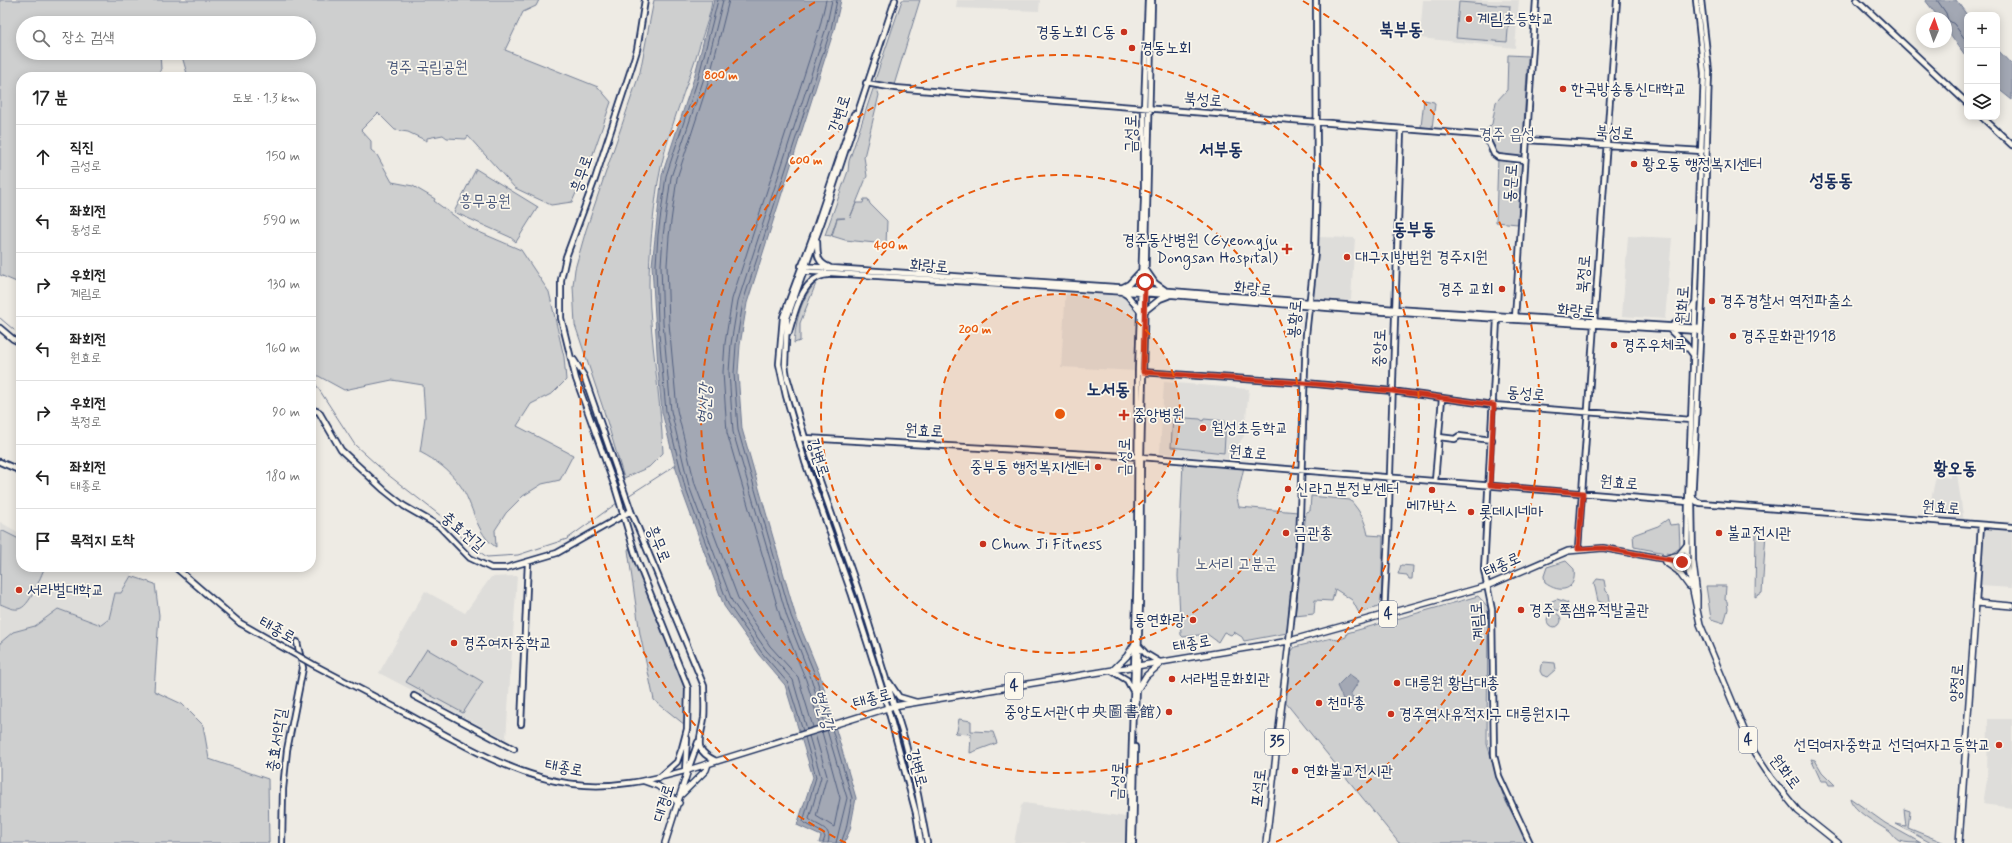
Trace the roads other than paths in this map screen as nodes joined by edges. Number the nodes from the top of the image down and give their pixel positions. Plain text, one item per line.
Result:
1 (645, 0) edge
2 (895, 0) edge
3 (1148, 0) edge
4 (1152, 0) edge
5 (1316, 0) edge
6 (1536, 0) edge
7 (1617, 0) edge
8 (1696, 0) edge
9 (1701, 0) edge
10 (1857, 0) edge
11 (866, 84) junction
12 (1964, 100) edge
13 (1146, 108) junction
14 (1985, 120) edge
15 (1315, 122) junction
16 (1401, 130) junction
17 (1527, 140) junction
18 (1607, 145) junction
19 (2012, 145) edge
20 (1702, 151) junction
21 (1525, 160) junction
22 (817, 238) junction
23 (802, 269) junction
24 (838, 269) junction
25 (1144, 270) junction
26 (843, 274) junction
27 (927, 277) junction
28 (1121, 289) junction
29 (1143, 291) junction
30 (1172, 293) junction
31 (1697, 300) junction
32 (1310, 305) junction
33 (1394, 311) junction
34 (1143, 312) junction
35 (1497, 318) junction
36 (1515, 318) junction
37 (1594, 323) junction
38 (0, 328) edge
39 (1671, 328) junction
40 (1697, 330) junction
41 (16, 340) edge
42 (786, 341) junction
43 (779, 350) junction
44 (785, 351) junction
45 (1694, 356) junction
46 (572, 357) junction
47 (1141, 372) junction
48 (1304, 383) junction
49 (1392, 391) junction
50 (1442, 398) junction
51 (1494, 405) junction
52 (316, 411) edge
53 (1588, 412) junction
54 (1691, 420) junction
55 (1439, 437) junction
56 (806, 438) junction
57 (798, 439) junction
58 (1492, 440) junction
59 (1140, 457) junction
60 (0, 462) edge
61 (16, 469) edge
62 (1303, 470) junction
63 (1390, 477) junction
64 (1435, 481) junction
65 (1490, 485) junction
66 (1583, 493) junction
67 (1692, 496) junction
68 (1688, 502) junction
69 (1700, 503) junction
70 (631, 511) junction
71 (624, 514) junction
72 (1981, 525) junction
73 (2012, 527) edge
74 (1692, 534) junction
75 (1687, 545) junction
76 (1578, 549) junction
77 (1665, 560) junction
78 (528, 562) junction
79 (1690, 564) junction
80 (181, 572) edge
81 (1487, 586) junction
82 (1976, 603) junction
83 (2012, 606) edge
84 (1697, 612) junction
85 (1384, 615) junction
86 (1289, 640) junction
87 (297, 642) dead end
88 (1136, 645) junction
89 (1161, 662) junction
90 (1136, 667) junction
91 (1112, 671) junction
92 (885, 676) junction
93 (1135, 692) junction
94 (414, 696) dead end
95 (916, 702) junction
96 (894, 706) junction
97 (888, 707) junction
98 (521, 724) dead end
99 (687, 729) junction
100 (698, 742) junction
101 (514, 749) dead end
102 (716, 761) junction
103 (708, 764) junction
104 (687, 771) junction
105 (659, 778) junction
106 (644, 781) junction
107 (681, 794) junction
108 (678, 803) junction
109 (1132, 817) junction
110 (927, 842) edge
111 (282, 843) edge
112 (665, 843) edge
113 (920, 843) edge
114 (1129, 843) edge
115 (1133, 843) edge
116 (1266, 843) edge
117 (1530, 843) edge
118 (1838, 843) edge
119 (1959, 843) edge

1 - 46 street, 흥무로
2 - 11 street, 강변로
3 - 13 street, 금성로
4 - 13 street, 금성로
5 - 15 street, 봉황로
6 - 17 street, 동문로
7 - 18 street, 북정로
8 - 20 street, 원화로
9 - 40 street, 원화로
10 - 12 street
11 - 13 street, 북성로
11 - 22 street, 강변로
11 - 23 street, 강변로
13 - 15 street, 북성로
13 - 25 street, 금성로
13 - 25 street, 금성로
14 - 19 street
15 - 16 street, 북성로
15 - 32 street, 봉황로
16 - 21 street, 북성로
16 - 33 street, 중앙로
17 - 18 street, 북성로
17 - 21 street, 동문로
18 - 20 street, 북성로
18 - 37 street, 북정로
20 - 31 street, 원화로
21 - 36 street, 동문로
22 - 23 street, 강변로
22 - 24 street
23 - 24 street, 화랑로
23 - 26 street, 화랑로
23 - 42 street, 강변로
23 - 43 street, 강변로
24 - 27 street, 화랑로
25 - 28 street
25 - 29 street, 금성로
25 - 30 street
26 - 27 street, 화랑로
26 - 42 street
27 - 28 street, 화랑로
28 - 29 street, 화랑로
28 - 34 street
29 - 30 street, 화랑로
29 - 34 street, 금성로
30 - 32 street, 화랑로
30 - 34 street
31 - 39 street
31 - 40 street, 원화로
32 - 33 street, 화랑로
32 - 48 street, 봉황로
33 - 35 street, 화랑로
33 - 36 street, 화랑로
33 - 49 street, 중앙로
34 - 47 street, 금성로
35 - 36 street, 화랑로
35 - 51 street, 계림로
36 - 37 street, 화랑로
37 - 39 street, 화랑로
37 - 53 street, 북정로
38 - 41 street
39 - 40 street, 화랑로
39 - 45 street
40 - 45 street, 원화로
40 - 67 street, 원화로
42 - 44 street, 강변로
43 - 44 street
43 - 57 street, 강변로
44 - 56 street, 강변로
45 - 54 street, 원화로
46 - 70 street, 흥무로
46 - 71 street, 흥무로
47 - 48 street, 동성로
47 - 59 street, 금성로
48 - 49 street, 동성로
48 - 62 street, 봉황로
49 - 50 street, 동성로
49 - 63 street, 중앙로
50 - 51 street, 동성로
50 - 55 street
51 - 53 street, 동성로
51 - 58 street, 계림로
52 - 78 street, 충효천길
53 - 54 street, 동성로
53 - 66 street, 북정로
54 - 68 street, 원화로
55 - 58 street
55 - 64 street
56 - 57 street, 원효로
56 - 59 street, 원효로
56 - 92 street, 강변로
57 - 97 street, 강변로
58 - 65 street, 계림로
59 - 62 street, 원효로
59 - 88 street, 금성로
60 - 61 street
62 - 63 street, 원효로
62 - 86 street, 봉황로
63 - 64 street, 원효로
63 - 85 street, 중앙로
64 - 65 street, 원효로
65 - 66 street, 원효로
65 - 81 street, 계림로
66 - 68 street, 원효로
66 - 76 street, 북정로
67 - 69 street
67 - 74 street, 원화로
68 - 75 street, 원화로
69 - 72 street, 원효로
69 - 74 street
70 - 71 street, 충효천길
70 - 100 street, 흥무로
71 - 78 street, 충효천길
71 - 99 street, 흥무로
72 - 73 street, 원효로
72 - 82 street, 양정로
74 - 79 street, 원화로
75 - 77 main road
75 - 79 street, 원화로
76 - 77 main road, 태종로 / 4
76 - 81 main road, 태종로 / 4
77 - 79 main road, 태종로 / 4
77 - 84 main road
78 - 98 street
79 - 84 main road, 원화로
80 - 106 street, 태종로, bridge
81 - 85 main road, 태종로 / 4
81 - 117 street, 계림로
82 - 83 main road
82 - 119 main road, 양정로
84 - 118 main road, 원화로 / 4
85 - 86 main road, 태종로 / 4
86 - 89 main road, 태종로 / 4
86 - 116 main road, 포석로 / 35
87 - 111 street, 충효서악길
88 - 89 street
88 - 90 street, 금성로
88 - 91 main road
89 - 90 main road, 태종로 / 4
89 - 93 main road
90 - 91 main road, 태종로 / 4
90 - 93 street, 금성로
91 - 93 street
91 - 95 main road, 태종로 / 4
92 - 95 street
92 - 96 street, 강변로
93 - 109 street, 금성로
94 - 101 street
95 - 96 main road, 태종로 / 4
96 - 97 main road, 태종로 / 4
96 - 110 street, 강변로
97 - 102 main road, 태종로 / 4
97 - 113 street, 강변로
99 - 104 street, 흥무로
99 - 105 street, 흥무로
100 - 102 street
100 - 104 street, 흥무로
102 - 103 main road, 태종로 / 4
103 - 104 main road, 태종로 / 4
103 - 107 main road
104 - 105 street, 태종로
104 - 107 main road, 대경로
105 - 106 street, 태종로
106 - 108 main road
107 - 108 main road, 대경로
108 - 112 main road, 대경로
109 - 114 street, 금성로
109 - 115 street, 금성로
110 - 113 street

